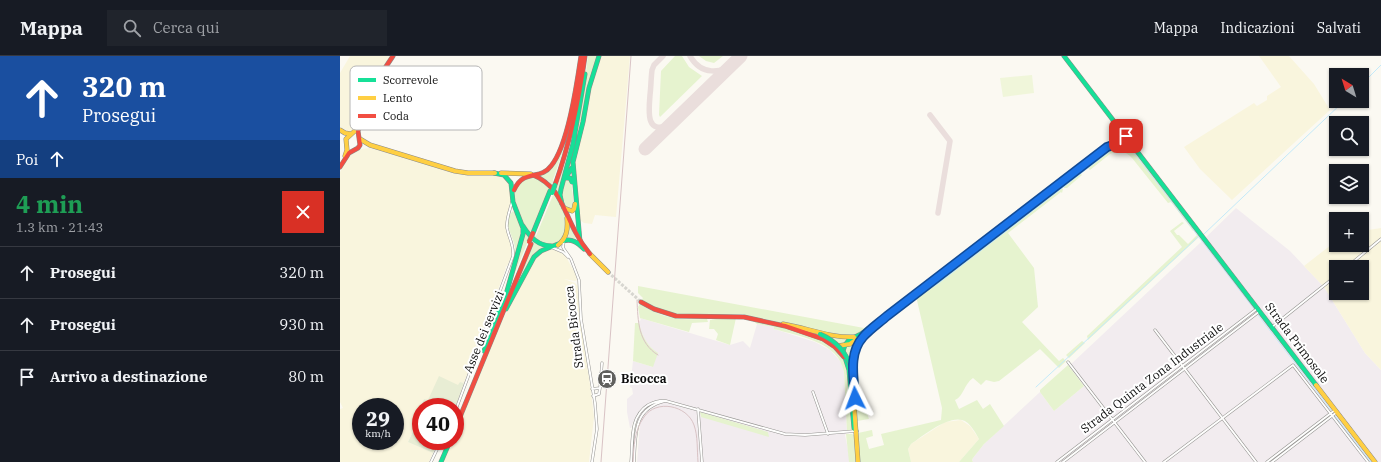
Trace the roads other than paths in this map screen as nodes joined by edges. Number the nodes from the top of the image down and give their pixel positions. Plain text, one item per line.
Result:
1 (393, 56) edge
2 (584, 56) edge
3 (599, 56) edge
4 (1064, 56) edge
5 (385, 66) edge
6 (1118, 126) junction
7 (340, 130) edge
8 (357, 130) edge
9 (358, 130) edge
10 (352, 134) junction
11 (1126, 136) junction
12 (360, 138) junction
13 (1116, 139) junction
14 (346, 143) junction
15 (1118, 144) junction
16 (370, 145) junction
17 (1107, 147) junction
18 (356, 148) junction
19 (1141, 156) junction
20 (344, 159) junction
21 (573, 166) junction
22 (340, 167) edge
23 (494, 173) junction
24 (531, 174) junction
25 (564, 180) junction
26 (575, 191) junction
27 (513, 196) junction
28 (576, 200) junction
29 (563, 206) junction
30 (516, 211) junction
31 (566, 212) junction
32 (508, 216) junction
33 (520, 221) junction
34 (1381, 239) edge
35 (562, 241) junction
36 (580, 242) junction
37 (530, 243) junction
38 (549, 247) junction
39 (590, 254) junction
40 (1356, 260) edge
41 (572, 262) junction
42 (608, 272) tunnel mouth
43 (1329, 282) edge
44 (641, 302) tunnel mouth
45 (1259, 310) junction
46 (1252, 312) junction
47 (1254, 315) junction
48 (887, 316) junction
49 (879, 323) junction
50 (775, 324) junction
51 (782, 324) junction
52 (1272, 328) junction
53 (1155, 330) dead end
54 (495, 332) junction
55 (858, 336) junction
56 (1216, 340) junction
57 (830, 343) junction
58 (1218, 343) junction
59 (845, 345) junction
60 (484, 351) junction
61 (847, 361) junction
62 (1068, 362) dead end
63 (602, 363) dead end
64 (1183, 365) junction
65 (1185, 368) junction
66 (600, 388) junction
67 (592, 389) junction
68 (813, 392) dead end
69 (594, 396) junction
70 (460, 398) edge
71 (464, 400) edge
72 (855, 406) junction
73 (464, 407) edge
74 (698, 410) junction
75 (1336, 411) junction
76 (1330, 413) junction
77 (1333, 416) junction
78 (1223, 417) junction
79 (1113, 419) junction
80 (1115, 422) junction
81 (856, 431) junction
82 (828, 434) junction
83 (635, 437) junction
84 (437, 450) edge
85 (445, 450) edge
86 (431, 462) edge
87 (440, 462) edge
88 (592, 462) edge
89 (631, 462) edge
90 (634, 462) edge
91 (702, 462) edge
92 (858, 462) edge
93 (1057, 462) edge
94 (1063, 462) edge
95 (1146, 462) edge
96 (1164, 462) edge
97 (1256, 462) edge
98 (1267, 462) edge
99 (1272, 462) edge
100 (1368, 462) edge
101 (1375, 462) edge

1 - 5 main road
2 - 24 main road
2 - 25 main road
2 - 37 main road, bridge
3 - 21 main road
4 - 6 main road, Strada Primosole
6 - 11 main road, Strada Primosole
6 - 13 main road
7 - 10 main road
7 - 14 main road
8 - 10 main road
9 - 12 main road
10 - 12 main road
10 - 14 main road
11 - 13 main road
11 - 15 main road
11 - 19 main road, Strada Primosole
12 - 16 main road
12 - 18 main road
13 - 17 main road
14 - 18 main road
14 - 20 main road
15 - 17 main road
15 - 19 main road
16 - 18 main road
16 - 23 main road
17 - 48 main road
18 - 20 main road
19 - 45 main road, Strada Primosole
20 - 22 main road
21 - 25 main road
21 - 26 main road
23 - 24 main road
23 - 27 main road
24 - 27 main road
24 - 29 main road
25 - 26 main road
25 - 29 main road
26 - 28 main road
27 - 30 main road
27 - 32 street
28 - 29 main road
28 - 36 main road
29 - 31 main road
30 - 32 street
30 - 33 main road
31 - 35 main road
31 - 36 main road
32 - 70 street
33 - 38 main road
33 - 60 main road
34 - 40 street
35 - 38 main road
35 - 39 main road
35 - 41 street, Strada Bicocca
36 - 39 main road
37 - 54 main road, Asse dei servizi
37 - 60 main road, Asse dei servizi
38 - 41 street
38 - 54 main road
39 - 42 main road
41 - 67 street, Strada Bicocca
43 - 52 street
44 - 50 main road
45 - 46 street, Strada Quinta Zona Industriale
45 - 47 street, Strada Quinta Zona Industriale
45 - 52 main road, Strada Primosole
46 - 47 street
46 - 56 street, Strada Quinta Zona Industriale
47 - 58 street, Strada Quinta Zona Industriale
48 - 49 main road
48 - 55 main road
49 - 59 main road
49 - 72 main road
50 - 51 main road
50 - 57 main road
51 - 55 main road
51 - 72 main road, bridge
52 - 75 main road, Strada Primosole
53 - 64 street
54 - 73 main road, Asse dei servizi
55 - 59 main road
56 - 58 street
56 - 64 street, Strada Quinta Zona Industriale
57 - 59 main road
57 - 61 main road
58 - 65 street, Strada Quinta Zona Industriale
59 - 61 main road
60 - 71 main road, Asse dei servizi
61 - 81 main road
62 - 79 street
63 - 66 street
64 - 65 street
64 - 79 street, Strada Quinta Zona Industriale
65 - 78 street
65 - 80 street, Strada Quinta Zona Industriale
66 - 67 street
66 - 69 street
67 - 69 street, Strada Bicocca
68 - 82 street
69 - 88 street, Strada Bicocca
72 - 81 main road
74 - 82 street
74 - 83 street
74 - 91 street
75 - 76 street
75 - 77 street
75 - 101 main road, Strada Primosole
76 - 77 street
76 - 78 street
76 - 98 street
77 - 99 street
77 - 100 street
78 - 96 street
78 - 97 street
79 - 80 street
79 - 93 street, Strada Quinta Zona Industriale
80 - 94 street, Strada Quinta Zona Industriale
80 - 95 street
81 - 82 street
81 - 92 main road
83 - 89 street
83 - 90 street
84 - 86 street
85 - 87 main road

